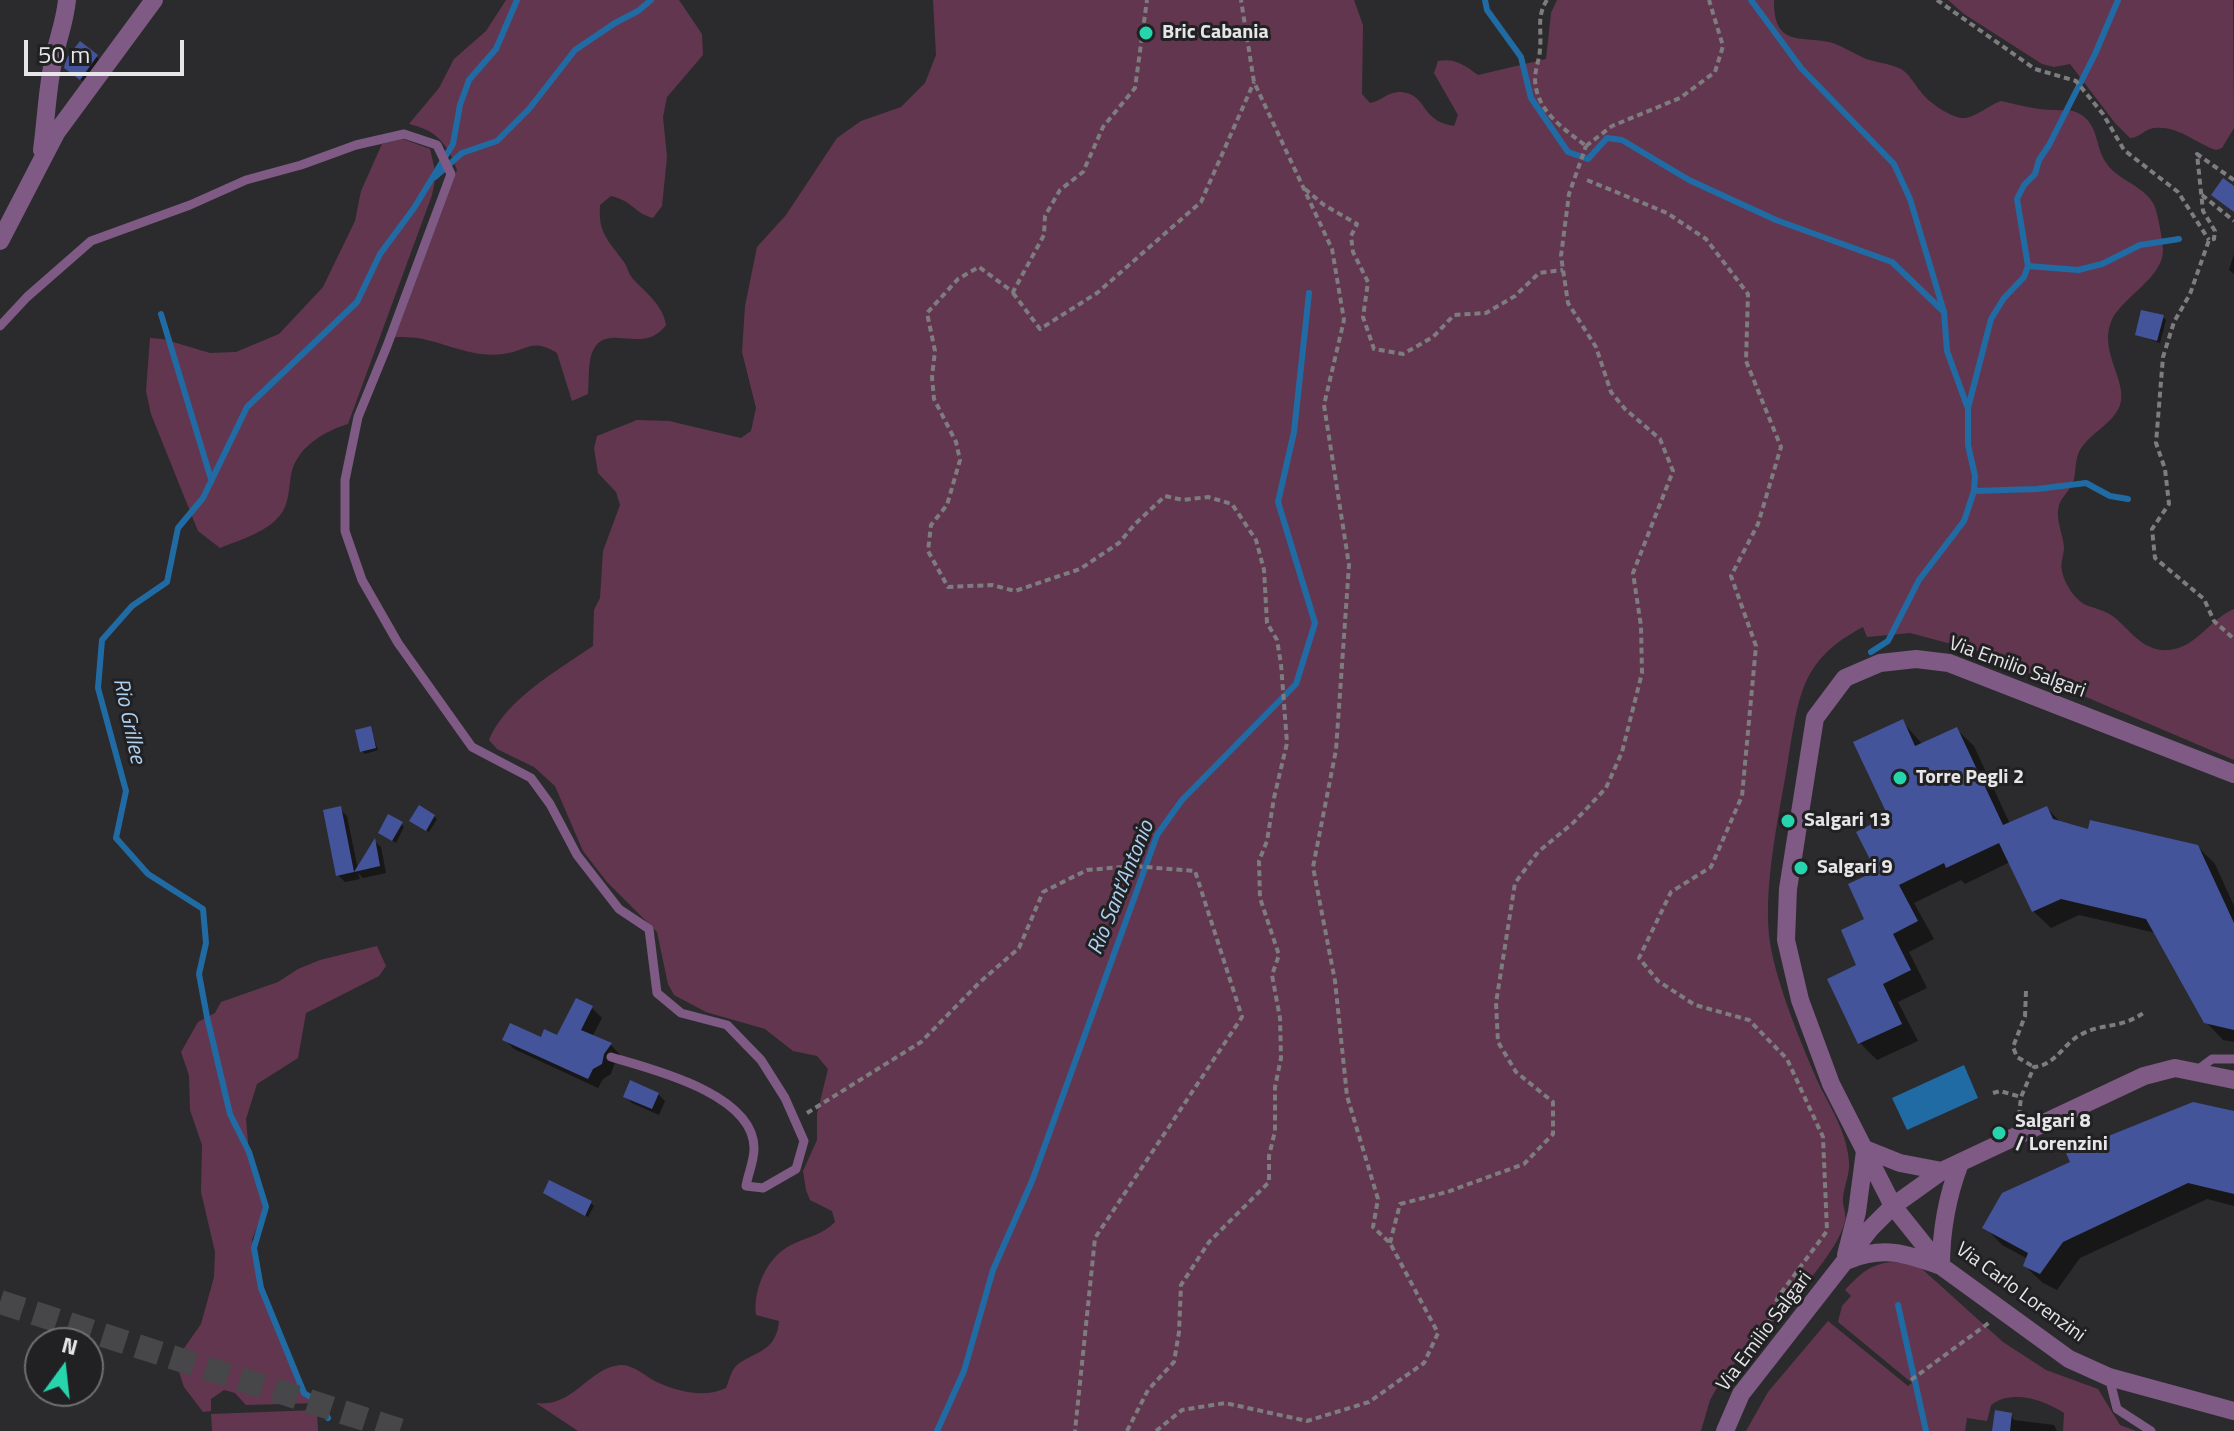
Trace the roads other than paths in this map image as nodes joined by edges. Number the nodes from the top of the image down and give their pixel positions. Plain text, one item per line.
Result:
1 (67, 0) edge
2 (154, 0) edge
3 (41, 161) junction
4 (0, 241) edge
5 (0, 326) edge
6 (2234, 774) edge
7 (611, 1057) dead end
8 (2234, 1059) edge
9 (2196, 1071) junction
10 (2234, 1080) edge
11 (1865, 1149) junction
12 (1960, 1163) junction
13 (1942, 1171) junction
14 (1893, 1206) junction
15 (1844, 1262) junction
16 (1941, 1266) junction
17 (2109, 1377) junction
18 (2234, 1411) edge
19 (1725, 1431) edge
20 (2151, 1431) edge

1 - 3 street
2 - 3 street
3 - 4 street
5 - 7 lane
6 - 11 street, Via Emilio Salgari
8 - 9 lane
9 - 10 street, Via Emilio Salgari
9 - 12 street, Via Emilio Salgari
11 - 13 street
11 - 14 street, Via Emilio Salgari
11 - 15 street, Via Emilio Salgari
12 - 13 street, Via Emilio Salgari
12 - 16 street
13 - 14 street, Via Emilio Salgari
14 - 15 street, Via Emilio Salgari
14 - 16 street, Via Carlo Lorenzini
15 - 16 street
15 - 19 street, Via Emilio Salgari
16 - 17 street, Via Carlo Lorenzini
17 - 18 street, Via Carlo Lorenzini
17 - 20 lane

